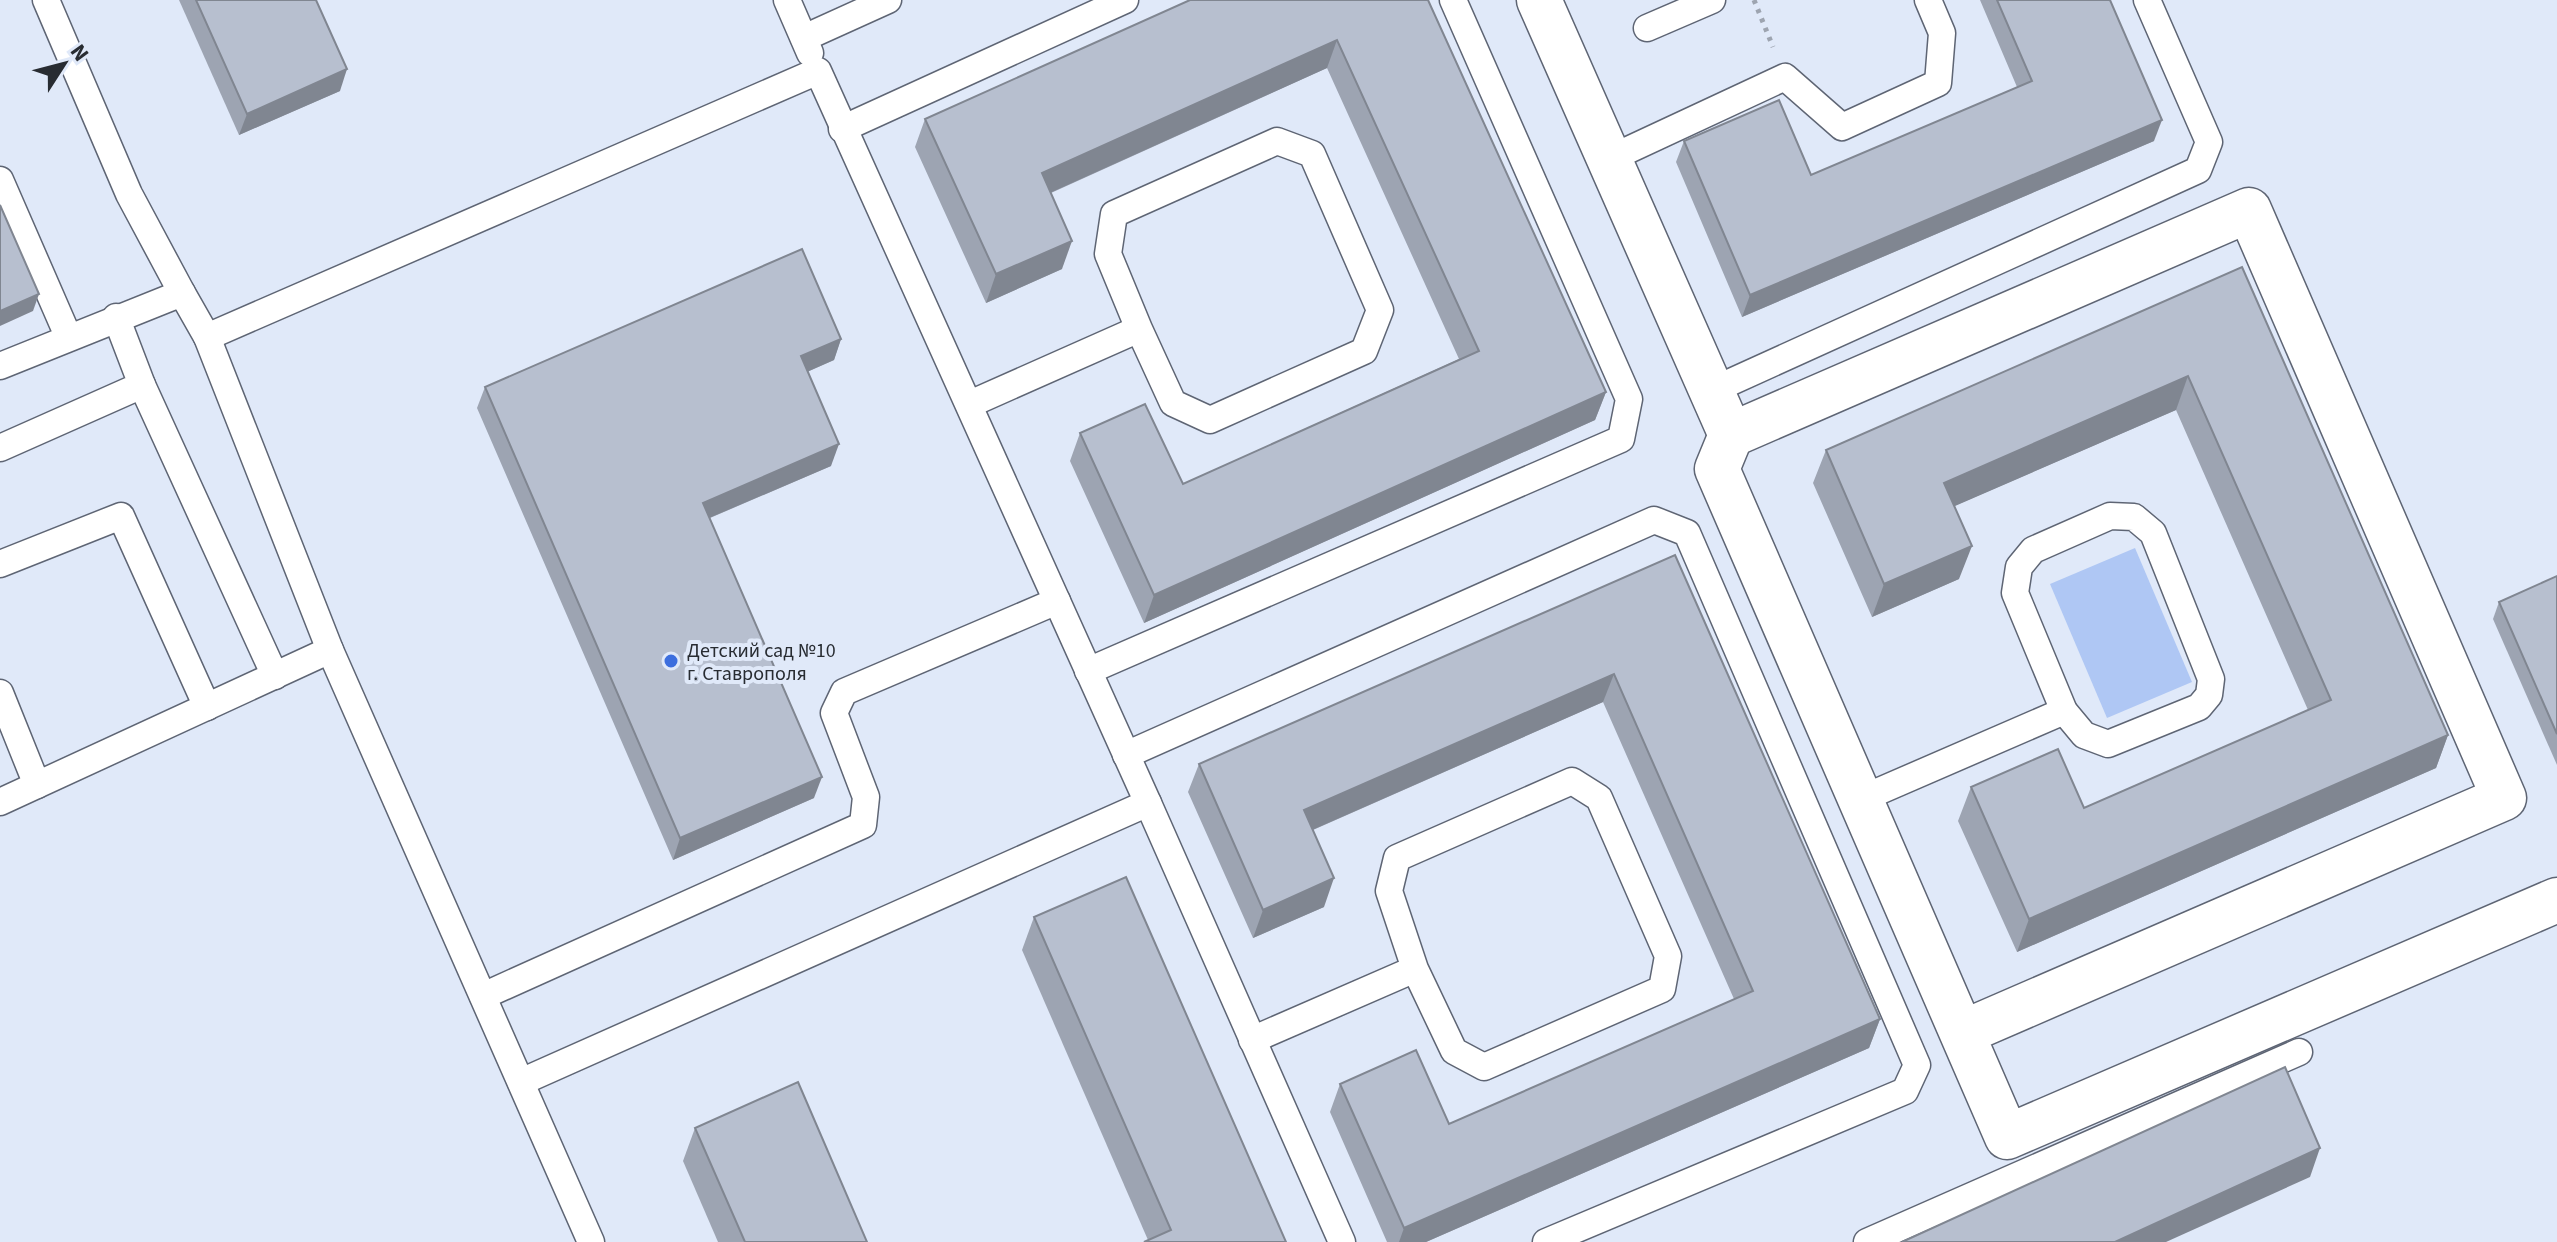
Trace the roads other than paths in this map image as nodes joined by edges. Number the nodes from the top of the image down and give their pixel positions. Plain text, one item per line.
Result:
1 (46, 0) edge
2 (787, 0) edge
3 (888, 0) edge
4 (1125, 0) edge
5 (1453, 0) edge
6 (1539, 0) edge
7 (1712, 0) edge
8 (1928, 0) edge
9 (2147, 0) edge
10 (1647, 28) dead end
11 (804, 38) junction
12 (818, 71) junction
13 (842, 129) junction
14 (1609, 159) junction
15 (0, 180) edge
16 (182, 293) junction
17 (116, 317) junction
18 (1139, 329) junction
19 (68, 336) junction
20 (207, 337) junction
21 (0, 366) edge
22 (142, 385) junction
23 (1711, 391) junction
24 (970, 404) junction
25 (1731, 435) junction
26 (0, 448) edge
27 (0, 564) edge
28 (1057, 601) junction
29 (330, 650) junction
30 (1088, 671) junction
31 (275, 676) junction
32 (0, 693) edge
33 (207, 707) junction
34 (2064, 711) junction
35 (1126, 755) junction
36 (37, 785) junction
37 (1861, 799) junction
38 (0, 802) edge
39 (1148, 803) junction
40 (2557, 900) edge
41 (1415, 969) junction
42 (483, 996) junction
43 (1962, 1033) junction
44 (1252, 1040) junction
45 (2299, 1052) dead end
46 (521, 1082) junction
47 (591, 1242) edge
48 (1342, 1242) edge
49 (1546, 1242) edge
50 (1867, 1242) edge

1 - 16 lane
2 - 11 lane
3 - 11 lane
4 - 13 lane
5 - 30 lane
6 - 14 street
7 - 10 lane
8 - 14 lane
9 - 23 lane
11 - 12 lane
12 - 13 lane
12 - 20 lane
13 - 24 lane
14 - 23 street
15 - 19 lane
16 - 17 lane
16 - 20 lane
17 - 19 lane
17 - 22 lane
18 - 18 lane
18 - 24 lane
19 - 21 lane
20 - 29 lane
22 - 26 lane
22 - 31 lane
23 - 25 street
24 - 28 lane
25 - 37 street
25 - 43 street
27 - 33 lane
28 - 30 lane
28 - 42 lane
29 - 31 lane
29 - 42 lane
30 - 35 lane
31 - 33 lane
32 - 36 lane
33 - 36 lane
34 - 34 lane
34 - 37 lane
35 - 39 lane
35 - 49 lane
36 - 38 lane
37 - 43 street
39 - 44 lane
39 - 46 lane
40 - 43 street
41 - 41 lane
41 - 44 lane
42 - 46 lane
44 - 48 lane
45 - 50 lane
46 - 47 lane

